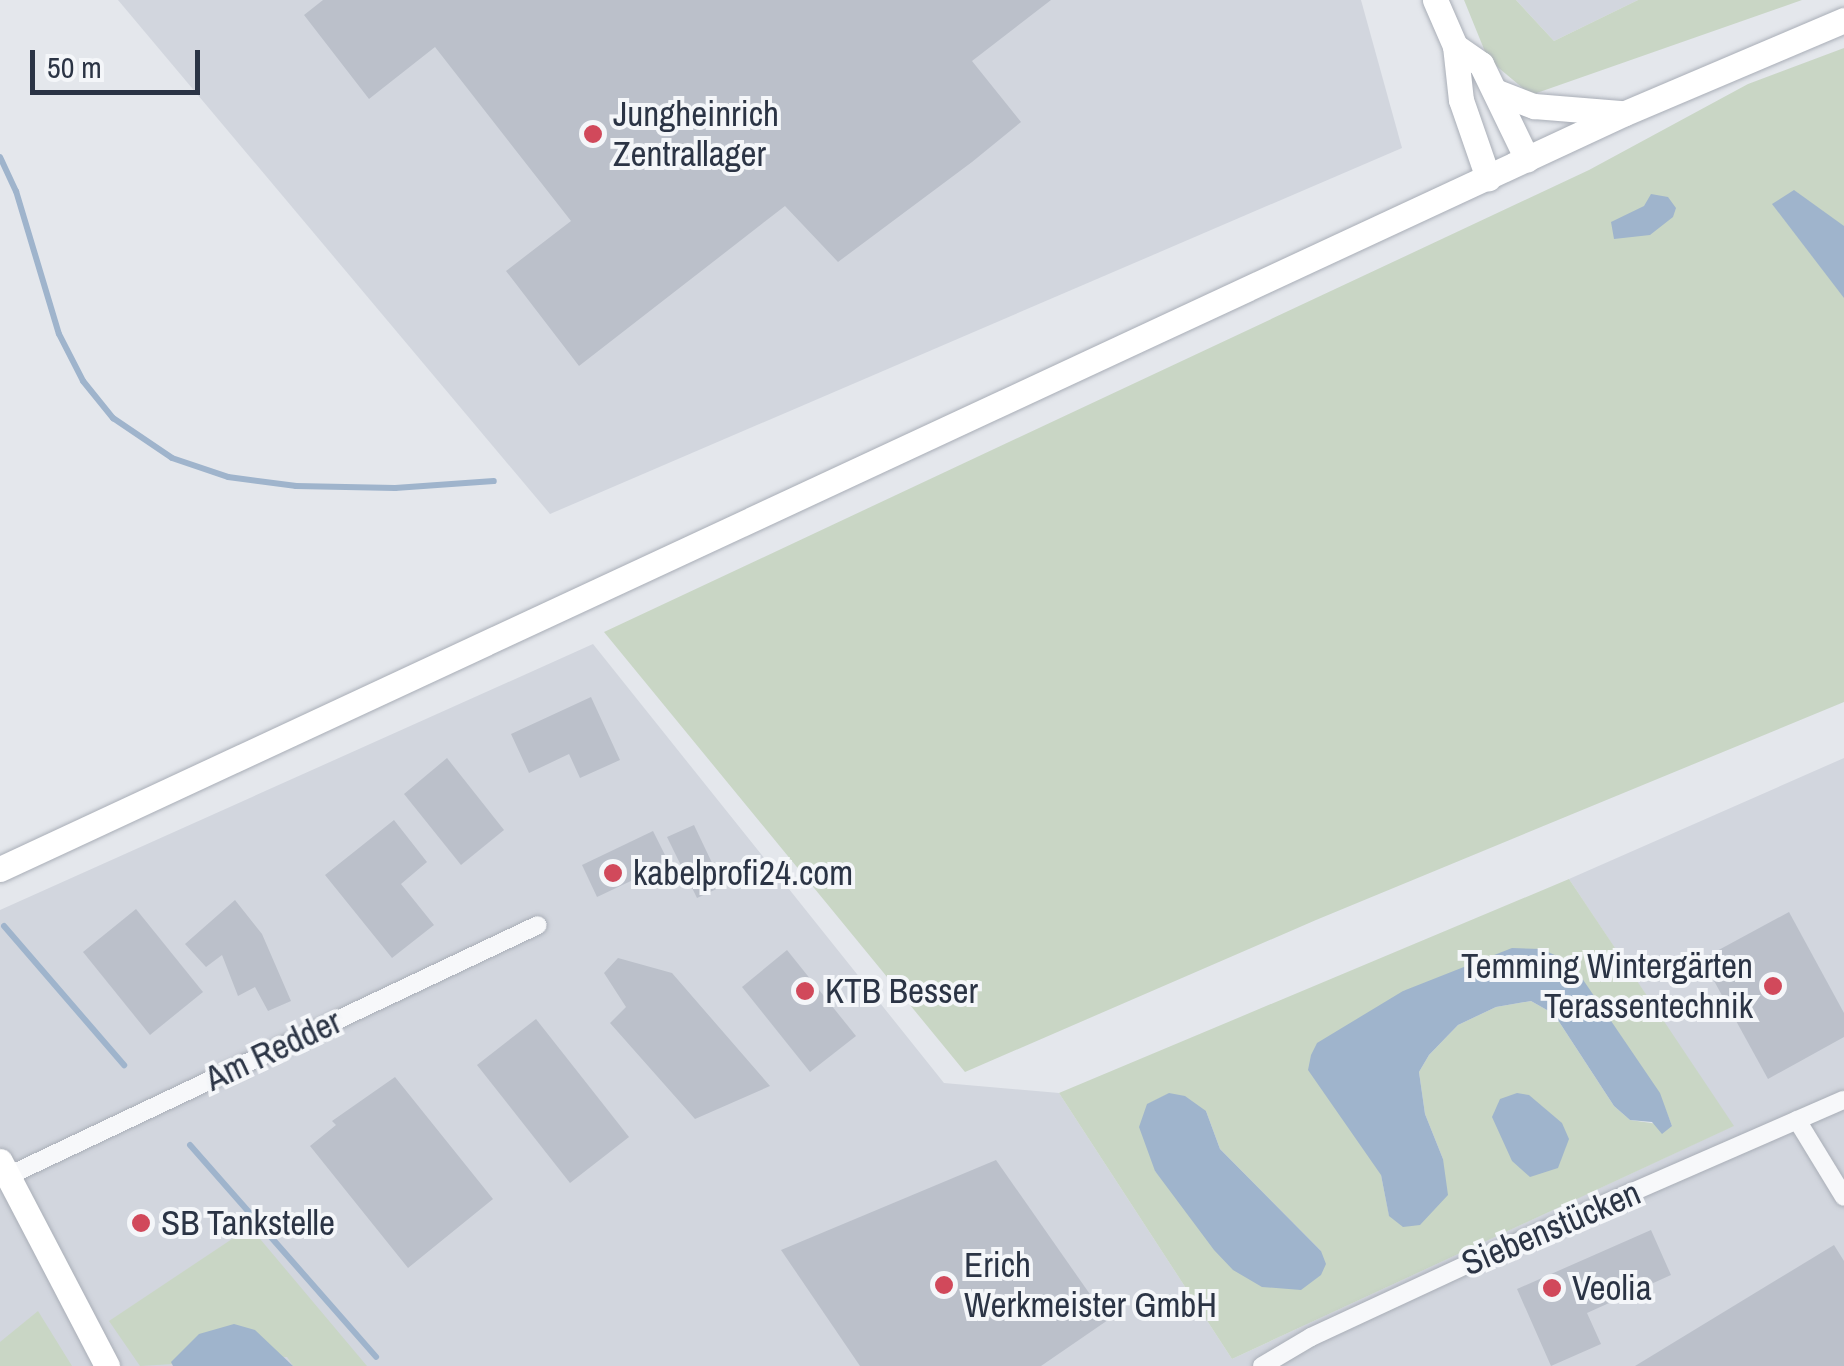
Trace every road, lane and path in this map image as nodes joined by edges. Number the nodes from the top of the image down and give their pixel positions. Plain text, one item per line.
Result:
1 (1435, 0) edge
2 (1844, 20) edge
3 (1456, 46) junction
4 (1497, 92) junction
5 (1625, 114) junction
6 (1527, 160) junction
7 (1488, 178) junction
8 (0, 869) edge
9 (538, 925) dead end
10 (1844, 1100) edge
11 (1797, 1120) junction
12 (4, 1169) edge
13 (1844, 1197) edge
14 (107, 1366) edge
15 (1262, 1366) edge

1 - 3 main road
2 - 5 main road
3 - 4 main road
3 - 7 main road
4 - 5 main road
4 - 6 main road
5 - 6 main road
6 - 7 main road
7 - 8 main road
9 - 12 street, Am Redder
10 - 11 street, Siebenstücken
11 - 13 street
11 - 15 street, Siebenstücken
12 - 14 main road

